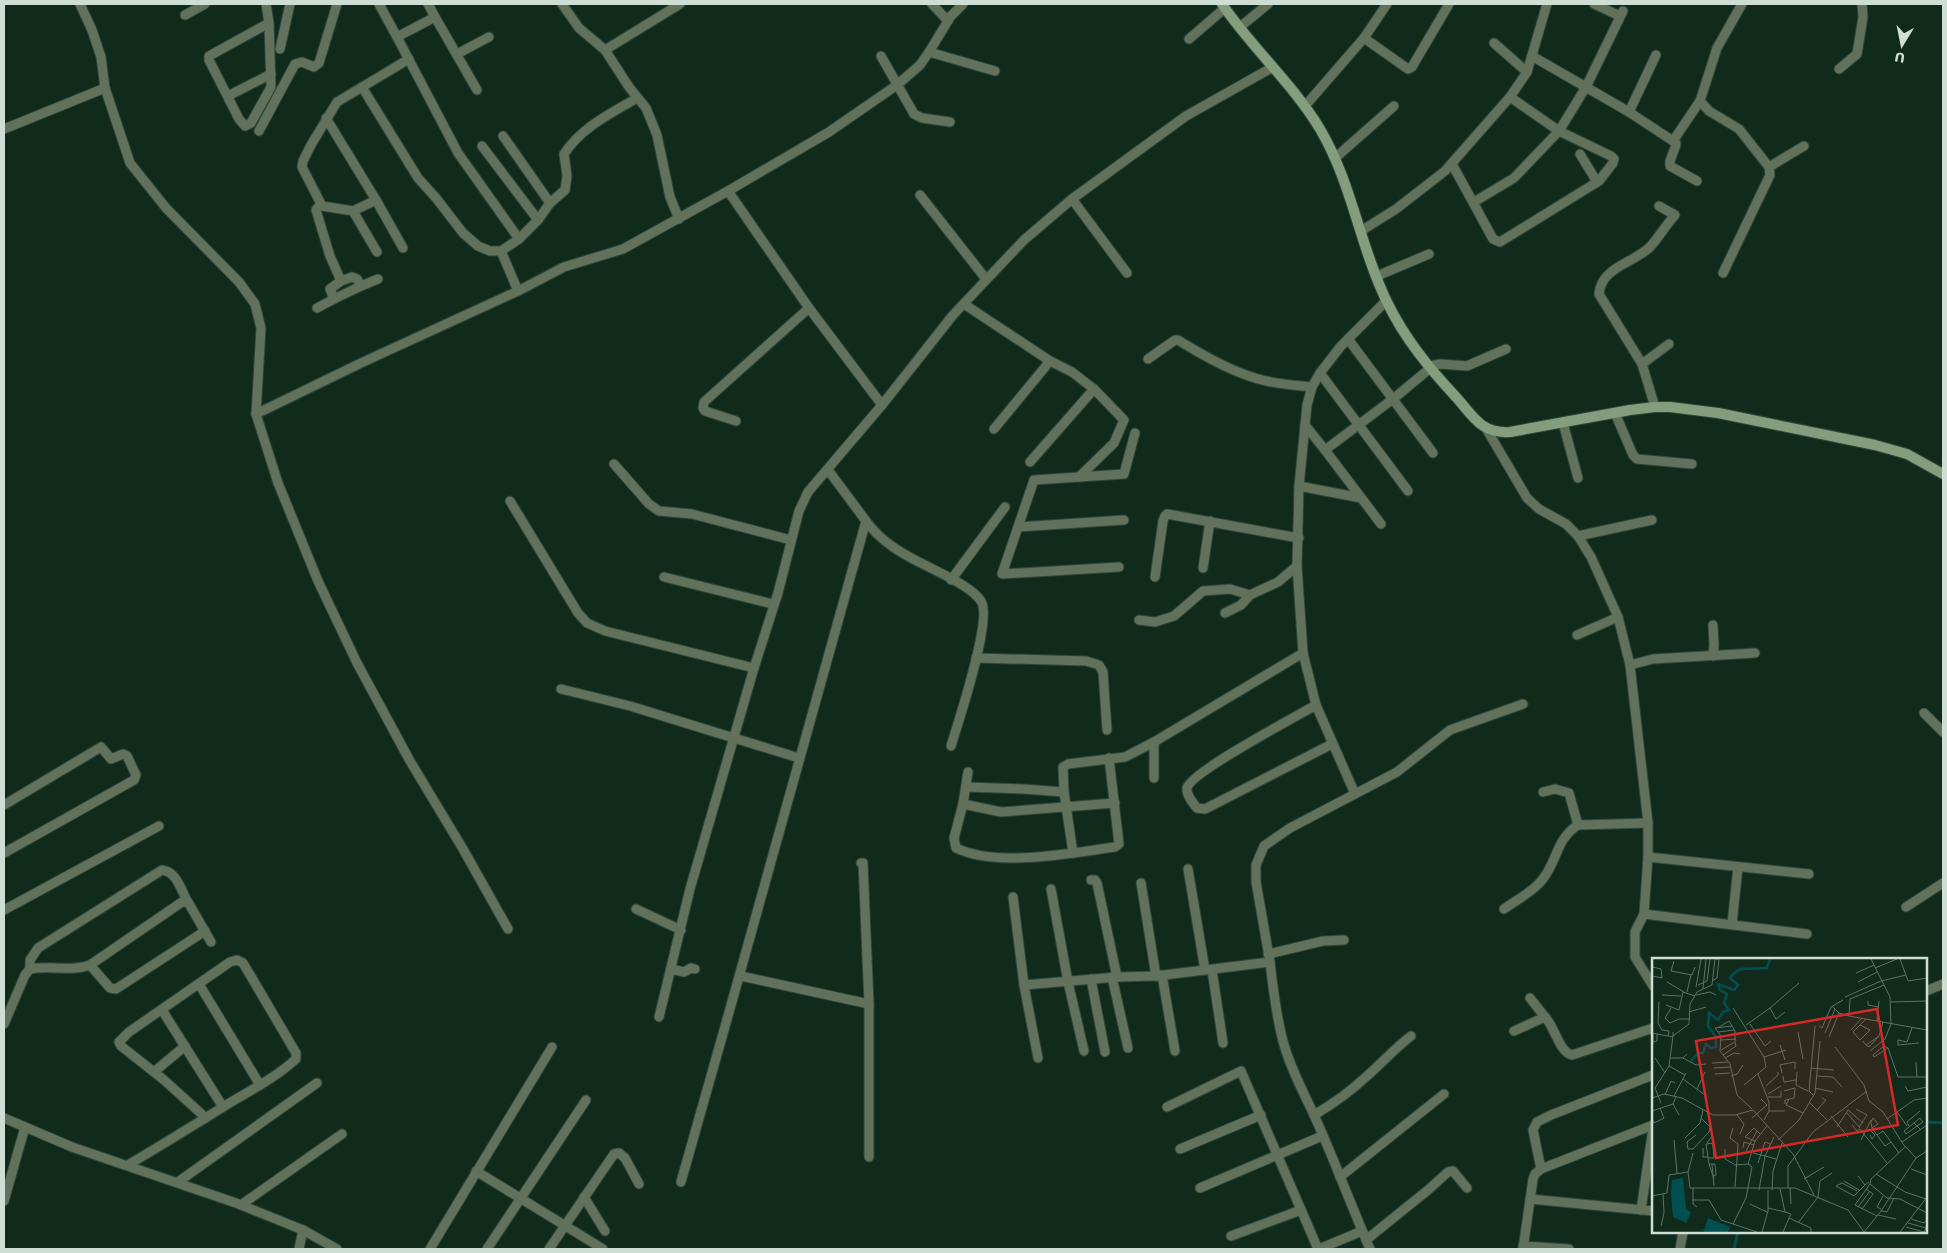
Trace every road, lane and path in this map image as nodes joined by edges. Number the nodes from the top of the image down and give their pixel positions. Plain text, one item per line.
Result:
1 (80, 4) edge
2 (205, 4) edge
3 (266, 4) edge
4 (290, 4) edge
5 (337, 4) edge
6 (379, 4) edge
7 (428, 4) edge
8 (562, 4) edge
9 (680, 4) edge
10 (932, 4) edge
11 (963, 4) edge
12 (1268, 4) edge
13 (1387, 4) edge
14 (1449, 4) edge
15 (1548, 4) edge
16 (1594, 4) edge
17 (1742, 4) edge
18 (1862, 4) edge
19 (1224, 6) edge
20 (185, 15) dead end
21 (435, 17) junction
22 (948, 21) junction
23 (269, 23) junction
24 (1240, 27) junction
25 (397, 37) junction
26 (489, 37) dead end
27 (1364, 38) junction
28 (1189, 39) dead end
29 (1494, 43) dead end
30 (280, 49) dead end
31 (605, 50) junction
32 (930, 52) junction
33 (456, 54) junction
34 (882, 56) dead end
35 (1532, 56) junction
36 (1656, 56) dead end
37 (409, 59) junction
38 (1273, 67) junction
39 (1839, 69) dead end
40 (995, 71) dead end
41 (1527, 72) junction
42 (271, 74) junction
43 (897, 85) junction
44 (362, 87) junction
45 (1586, 87) junction
46 (105, 88) junction
47 (477, 90) dead end
48 (228, 96) junction
49 (1510, 97) junction
50 (637, 98) junction
51 (1700, 100) junction
52 (1305, 106) junction
53 (1394, 106) dead end
54 (1629, 112) junction
55 (326, 118) junction
56 (950, 122) dead end
57 (4, 128) edge
58 (259, 131) dead end
59 (1559, 131) junction
60 (504, 136) dead end
61 (1673, 141) junction
62 (482, 146) dead end
63 (1804, 146) dead end
64 (1580, 154) dead end
65 (1335, 158) junction
66 (1452, 164) junction
67 (1769, 168) junction
68 (1697, 181) dead end
69 (1597, 182) junction
70 (728, 192) junction
71 (920, 195) dead end
72 (1072, 199) junction
73 (376, 200) junction
74 (1474, 202) junction
75 (550, 203) junction
76 (322, 206) junction
77 (1659, 206) dead end
78 (353, 212) junction
79 (679, 219) junction
80 (538, 220) junction
81 (1361, 232) junction
82 (519, 239) junction
83 (402, 248) dead end
84 (501, 251) junction
85 (377, 252) dead end
86 (1429, 254) dead end
87 (1127, 273) dead end
88 (1723, 273) dead end
89 (1377, 276) junction
90 (378, 279) dead end
91 (986, 279) junction
92 (341, 281) junction
93 (361, 286) junction
94 (518, 291) junction
95 (334, 299) junction
96 (1386, 301) junction
97 (964, 304) junction
98 (317, 308) dead end
99 (809, 308) junction
100 (1348, 339) junction
101 (1668, 344) dead end
102 (1506, 349) dead end
103 (1148, 359) dead end
104 (1050, 361) junction
105 (1642, 364) junction
106 (1430, 369) junction
107 (1320, 373) junction
108 (1312, 388) junction
109 (1094, 389) junction
110 (1393, 399) junction
111 (882, 405) junction
112 (1655, 407) junction
113 (1615, 413) junction
114 (256, 414) junction
115 (736, 421) dead end
116 (1564, 423) junction
117 (1305, 425) junction
118 (1359, 425) junction
119 (994, 429) dead end
120 (1487, 430) junction
121 (1135, 433) dead end
122 (1325, 450) junction
123 (1434, 453) dead end
124 (1030, 462) dead end
125 (614, 464) dead end
126 (1692, 464) dead end
127 (828, 470) junction
128 (1943, 474) edge
129 (1079, 477) junction
130 (1578, 478) dead end
131 (1299, 486) junction
132 (1408, 492) dead end
133 (1361, 498) junction
134 (510, 501) dead end
135 (1005, 507) dead end
136 (1124, 520) dead end
137 (1652, 520) dead end
138 (866, 521) junction
139 (1210, 521) junction
140 (1381, 524) dead end
141 (1018, 527) junction
142 (1578, 536) junction
143 (1299, 538) junction
144 (791, 540) junction
145 (1298, 566) junction
146 (1119, 567) dead end
147 (1203, 568) dead end
148 (664, 577) dead end
149 (1155, 577) dead end
150 (951, 580) junction
151 (1250, 595) junction
152 (773, 604) junction
153 (1225, 613) dead end
154 (1618, 618) junction
155 (1140, 620) dead end
156 (1713, 625) dead end
157 (1577, 635) dead end
158 (1303, 653) junction
159 (1755, 653) dead end
160 (1713, 656) junction
161 (976, 658) junction
162 (1630, 665) junction
163 (754, 668) junction
164 (561, 689) dead end
165 (1523, 704) dead end
166 (1316, 705) junction
167 (1924, 714) dead end
168 (1107, 730) dead end
169 (1943, 732) edge
170 (735, 737) junction
171 (1154, 742) junction
172 (1332, 744) junction
173 (952, 746) dead end
174 (800, 758) junction
175 (1109, 758) junction
176 (968, 772) dead end
177 (1154, 778) dead end
178 (966, 787) junction
179 (1064, 792) junction
180 (1543, 792) dead end
181 (1355, 794) junction
182 (1115, 803) junction
183 (963, 804) junction
184 (4, 805) edge
185 (1066, 806) junction
186 (1648, 823) junction
187 (1578, 825) junction
188 (159, 826) dead end
189 (4, 853) edge
190 (1073, 853) junction
191 (1648, 857) junction
192 (861, 863) dead end
193 (1738, 867) junction
194 (1188, 869) dead end
195 (1809, 874) dead end
196 (1091, 880) dead end
197 (1141, 883) dead end
198 (1943, 883) edge
199 (1050, 889) dead end
200 (1013, 897) dead end
201 (186, 901) junction
202 (1906, 907) dead end
203 (636, 909) dead end
204 (1504, 909) dead end
205 (4, 910) edge
206 (1644, 914) junction
207 (1732, 924) junction
208 (508, 929) dead end
209 (681, 930) junction
210 (205, 931) junction
211 (1807, 934) dead end
212 (1344, 940) dead end
213 (211, 942) dead end
214 (1269, 958) junction
215 (90, 965) junction
216 (1643, 968) junction
217 (671, 969) junction
218 (694, 969) dead end
219 (1652, 969) edge
220 (30, 970) junction
221 (1208, 970) junction
222 (1160, 975) junction
223 (740, 976) junction
224 (1115, 977) junction
225 (1092, 979) junction
226 (1068, 982) junction
227 (199, 984) junction
228 (1652, 984) edge
229 (1943, 984) edge
230 (1024, 986) junction
231 (1927, 991) edge
232 (1530, 998) dead end
233 (869, 1004) junction
234 (162, 1010) junction
235 (659, 1017) dead end
236 (1545, 1017) junction
237 (4, 1024) edge
238 (1652, 1028) edge
239 (1514, 1030) dead end
240 (1411, 1036) dead end
241 (1223, 1043) dead end
242 (185, 1046) junction
243 (552, 1047) dead end
244 (1128, 1048) dead end
245 (1084, 1051) dead end
246 (1175, 1051) dead end
247 (1105, 1052) dead end
248 (1038, 1058) dead end
249 (154, 1072) junction
250 (1652, 1075) edge
251 (317, 1083) dead end
252 (260, 1085) junction
253 (1444, 1094) dead end
254 (586, 1100) dead end
255 (224, 1107) junction
256 (1167, 1107) dead end
257 (1261, 1115) junction
258 (1314, 1115) junction
259 (4, 1118) edge
260 (206, 1118) junction
261 (1652, 1126) edge
262 (25, 1127) junction
263 (1652, 1133) edge
264 (342, 1134) dead end
265 (1322, 1136) junction
266 (1180, 1149) dead end
267 (1277, 1155) junction
268 (869, 1157) dead end
269 (128, 1165) junction
270 (1541, 1169) junction
271 (476, 1171) junction
272 (1340, 1177) junction
273 (178, 1182) junction
274 (680, 1182) dead end
275 (639, 1184) dead end
276 (1200, 1188) dead end
277 (1467, 1188) dead end
278 (584, 1197) junction
279 (520, 1198) junction
280 (1530, 1199) junction
281 (4, 1201) edge
282 (241, 1204) junction
283 (1301, 1210) junction
284 (1641, 1210) junction
285 (1652, 1211) edge
286 (564, 1226) junction
287 (303, 1230) junction
288 (605, 1231) dead end
289 (1683, 1233) edge
290 (1231, 1236) dead end
291 (1364, 1236) junction
292 (1523, 1248) edge
293 (299, 1249) edge
294 (337, 1249) edge
295 (430, 1249) edge
296 (487, 1249) edge
297 (549, 1249) edge
298 (603, 1249) edge
299 (1319, 1249) edge
300 (1370, 1249) edge
301 (1569, 1249) edge
302 (1680, 1249) edge

1 - 46 street
2 - 20 street
3 - 23 street
4 - 30 street
5 - 58 street
6 - 25 street
7 - 21 street
8 - 31 street
9 - 31 street
10 - 22 street
11 - 22 street
12 - 24 street
13 - 27 street
14 - 27 street
15 - 35 street
16 - 45 street
17 - 51 street
18 - 39 street
19 - 24 street
19 - 28 street
21 - 25 street
21 - 33 street
22 - 32 street
23 - 42 street
23 - 48 street
24 - 38 street
25 - 37 street
26 - 33 street
27 - 52 street
29 - 41 street
31 - 50 street
32 - 40 street
32 - 43 street
33 - 47 street
34 - 43 street
35 - 41 street
35 - 45 street
36 - 54 street
37 - 44 street
37 - 82 street
38 - 52 street
38 - 72 street
41 - 49 street
42 - 48 street
42 - 48 street
43 - 56 street
43 - 70 street
44 - 55 street
44 - 84 street
45 - 54 street
45 - 59 street
46 - 57 street
46 - 114 street
49 - 59 street
49 - 66 street
50 - 75 street
50 - 79 street
51 - 61 street
51 - 67 street
52 - 65 street
53 - 65 street
54 - 61 street
55 - 73 street
55 - 76 street
59 - 69 street
59 - 74 street
60 - 75 street
61 - 68 street
62 - 80 street
63 - 67 street
64 - 69 street
65 - 81 street
66 - 74 street
66 - 81 street
67 - 88 street
69 - 74 street
70 - 79 street
70 - 99 street
71 - 91 street
72 - 87 street
72 - 91 street
73 - 78 street
73 - 83 street
75 - 80 street
76 - 78 street
76 - 92 street
77 - 105 street
78 - 85 street
79 - 94 street
80 - 82 street
81 - 89 street
82 - 84 street
84 - 94 street
86 - 89 street
89 - 96 street
90 - 93 street
91 - 97 street
92 - 93 street
92 - 95 street
93 - 95 street
94 - 114 street
95 - 98 street
96 - 100 street
96 - 106 street
97 - 104 street
97 - 111 street
99 - 111 street
99 - 115 street
100 - 107 street
100 - 110 street
101 - 105 street
102 - 106 street
103 - 108 street
104 - 109 street
104 - 119 street
105 - 112 street
106 - 110 street
106 - 120 street
107 - 108 street
107 - 118 street
108 - 117 street
109 - 124 street
109 - 129 street
110 - 118 street
110 - 123 street
111 - 127 street
112 - 113 street
112 - 128 street
113 - 116 street
113 - 126 street
114 - 208 street
116 - 120 street
116 - 130 street
117 - 122 street
117 - 131 street
118 - 122 street
118 - 132 street
120 - 142 street
121 - 129 street
122 - 133 street
125 - 144 street
127 - 138 street
127 - 144 street
129 - 141 street
131 - 133 street
131 - 143 street
133 - 140 street
134 - 163 street
135 - 150 street
136 - 141 street
137 - 142 street
138 - 150 street
138 - 174 street
139 - 143 street
139 - 147 street
139 - 149 street
141 - 146 street
142 - 154 street
143 - 145 street
144 - 152 street
145 - 151 street
145 - 158 street
148 - 152 street
150 - 161 street
151 - 153 street
151 - 155 street
152 - 163 street
154 - 157 street
154 - 162 street
156 - 160 street
158 - 166 street
158 - 171 street
159 - 160 street
160 - 162 street
161 - 168 street
161 - 173 street
162 - 186 street
163 - 170 street
164 - 170 street
165 - 181 street
166 - 172 street
166 - 172 street
167 - 169 street
170 - 174 street
170 - 209 street
171 - 175 street
171 - 177 street
172 - 181 street
174 - 223 street
175 - 179 street
175 - 182 street
176 - 178 street
178 - 179 street
178 - 183 street
179 - 185 street
180 - 187 street
181 - 214 street
182 - 185 street
182 - 190 street
183 - 185 street
183 - 190 street
184 - 189 street
185 - 190 street
186 - 187 street
186 - 191 street
187 - 204 street
188 - 205 street
191 - 193 street
191 - 206 street
192 - 233 street
193 - 195 street
193 - 207 street
194 - 221 street
196 - 224 street
197 - 222 street
198 - 202 street
199 - 226 street
200 - 230 street
201 - 210 street
201 - 215 street
201 - 220 street
203 - 209 street
206 - 207 street
206 - 216 street
207 - 211 street
209 - 217 street
210 - 213 street
210 - 215 street
212 - 214 street
214 - 221 street
214 - 258 street
215 - 220 street
216 - 219 street
216 - 228 street
217 - 218 street
217 - 235 street
220 - 237 street
221 - 222 street
221 - 241 street
222 - 224 street
222 - 246 street
223 - 233 street
223 - 274 street
224 - 225 street
224 - 244 street
225 - 226 street
225 - 247 street
226 - 230 street
226 - 245 street
227 - 234 street
227 - 252 street
227 - 252 street
229 - 231 street
230 - 248 street
232 - 236 street
233 - 268 street
234 - 242 street
234 - 249 street
236 - 238 street
236 - 239 street
240 - 258 street
242 - 249 street
242 - 255 street
243 - 271 street
249 - 260 street
250 - 270 street
251 - 273 street
252 - 255 street
253 - 272 street
254 - 279 street
255 - 260 street
256 - 257 street
257 - 266 street
257 - 267 street
258 - 265 street
259 - 262 street
260 - 269 street
261 - 270 street
262 - 269 street
262 - 281 street
263 - 284 street
264 - 282 street
265 - 267 street
265 - 272 street
267 - 276 street
267 - 283 street
269 - 273 street
270 - 280 street
271 - 279 street
271 - 295 street
272 - 291 street
273 - 282 street
275 - 278 street
277 - 291 street
278 - 286 street
278 - 288 street
279 - 286 street
279 - 296 street
280 - 284 street
280 - 292 street
282 - 287 street
283 - 290 street
283 - 299 street
284 - 285 street
286 - 297 street
286 - 298 street
287 - 293 street
287 - 294 street
289 - 302 street
291 - 299 street
291 - 300 street
292 - 301 street

